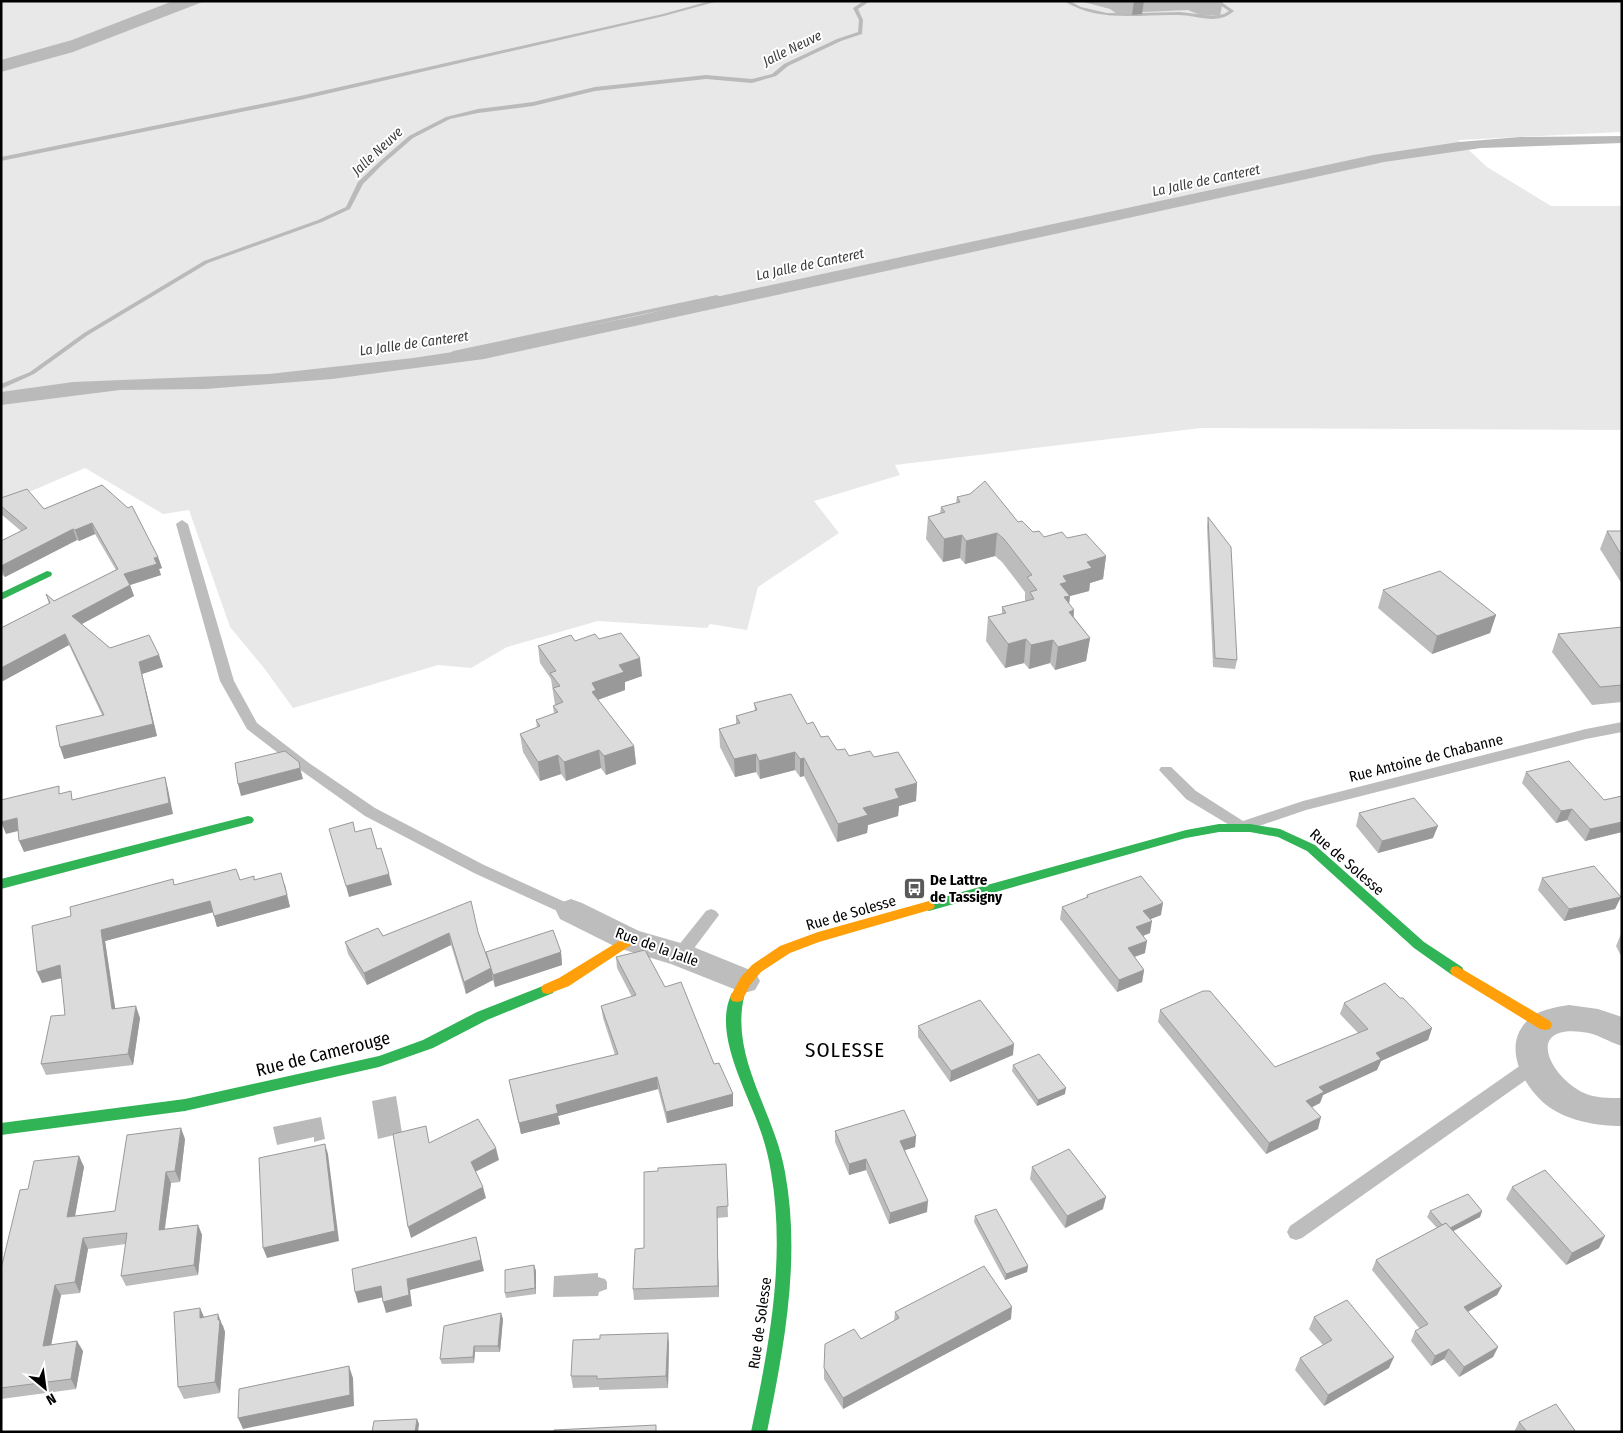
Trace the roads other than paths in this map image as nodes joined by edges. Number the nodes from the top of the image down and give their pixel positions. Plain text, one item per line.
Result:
1 (182, 524) dead end
2 (47, 574) dead end
3 (1, 597) edge
4 (1622, 727) edge
5 (1166, 770) dead end
6 (248, 820) dead end
7 (1241, 826) junction
8 (1, 884) edge
9 (571, 911) joint
10 (711, 915) dead end
11 (629, 940) junction
12 (680, 955) junction
13 (744, 981) junction
14 (1545, 1025) junction
15 (1622, 1033) edge
16 (1534, 1065) junction
17 (1622, 1112) edge
18 (1, 1129) edge
19 (1296, 1232) dead end
20 (759, 1432) edge

1 - 9 lane
2 - 3 street
4 - 7 lane, Rue Antoine de Chabanne
5 - 7 lane
6 - 8 street
7 - 13 street, Rue de Solesse
7 - 14 street, Rue de Solesse
9 - 11 street, Rue de la Jalle
10 - 12 lane
11 - 12 street, Rue de la Jalle
11 - 18 street, Rue de Camerouge
12 - 13 street, Rue de la Jalle
13 - 20 street, Rue de Solesse
14 - 15 street
14 - 16 street
16 - 17 street
16 - 19 lane

